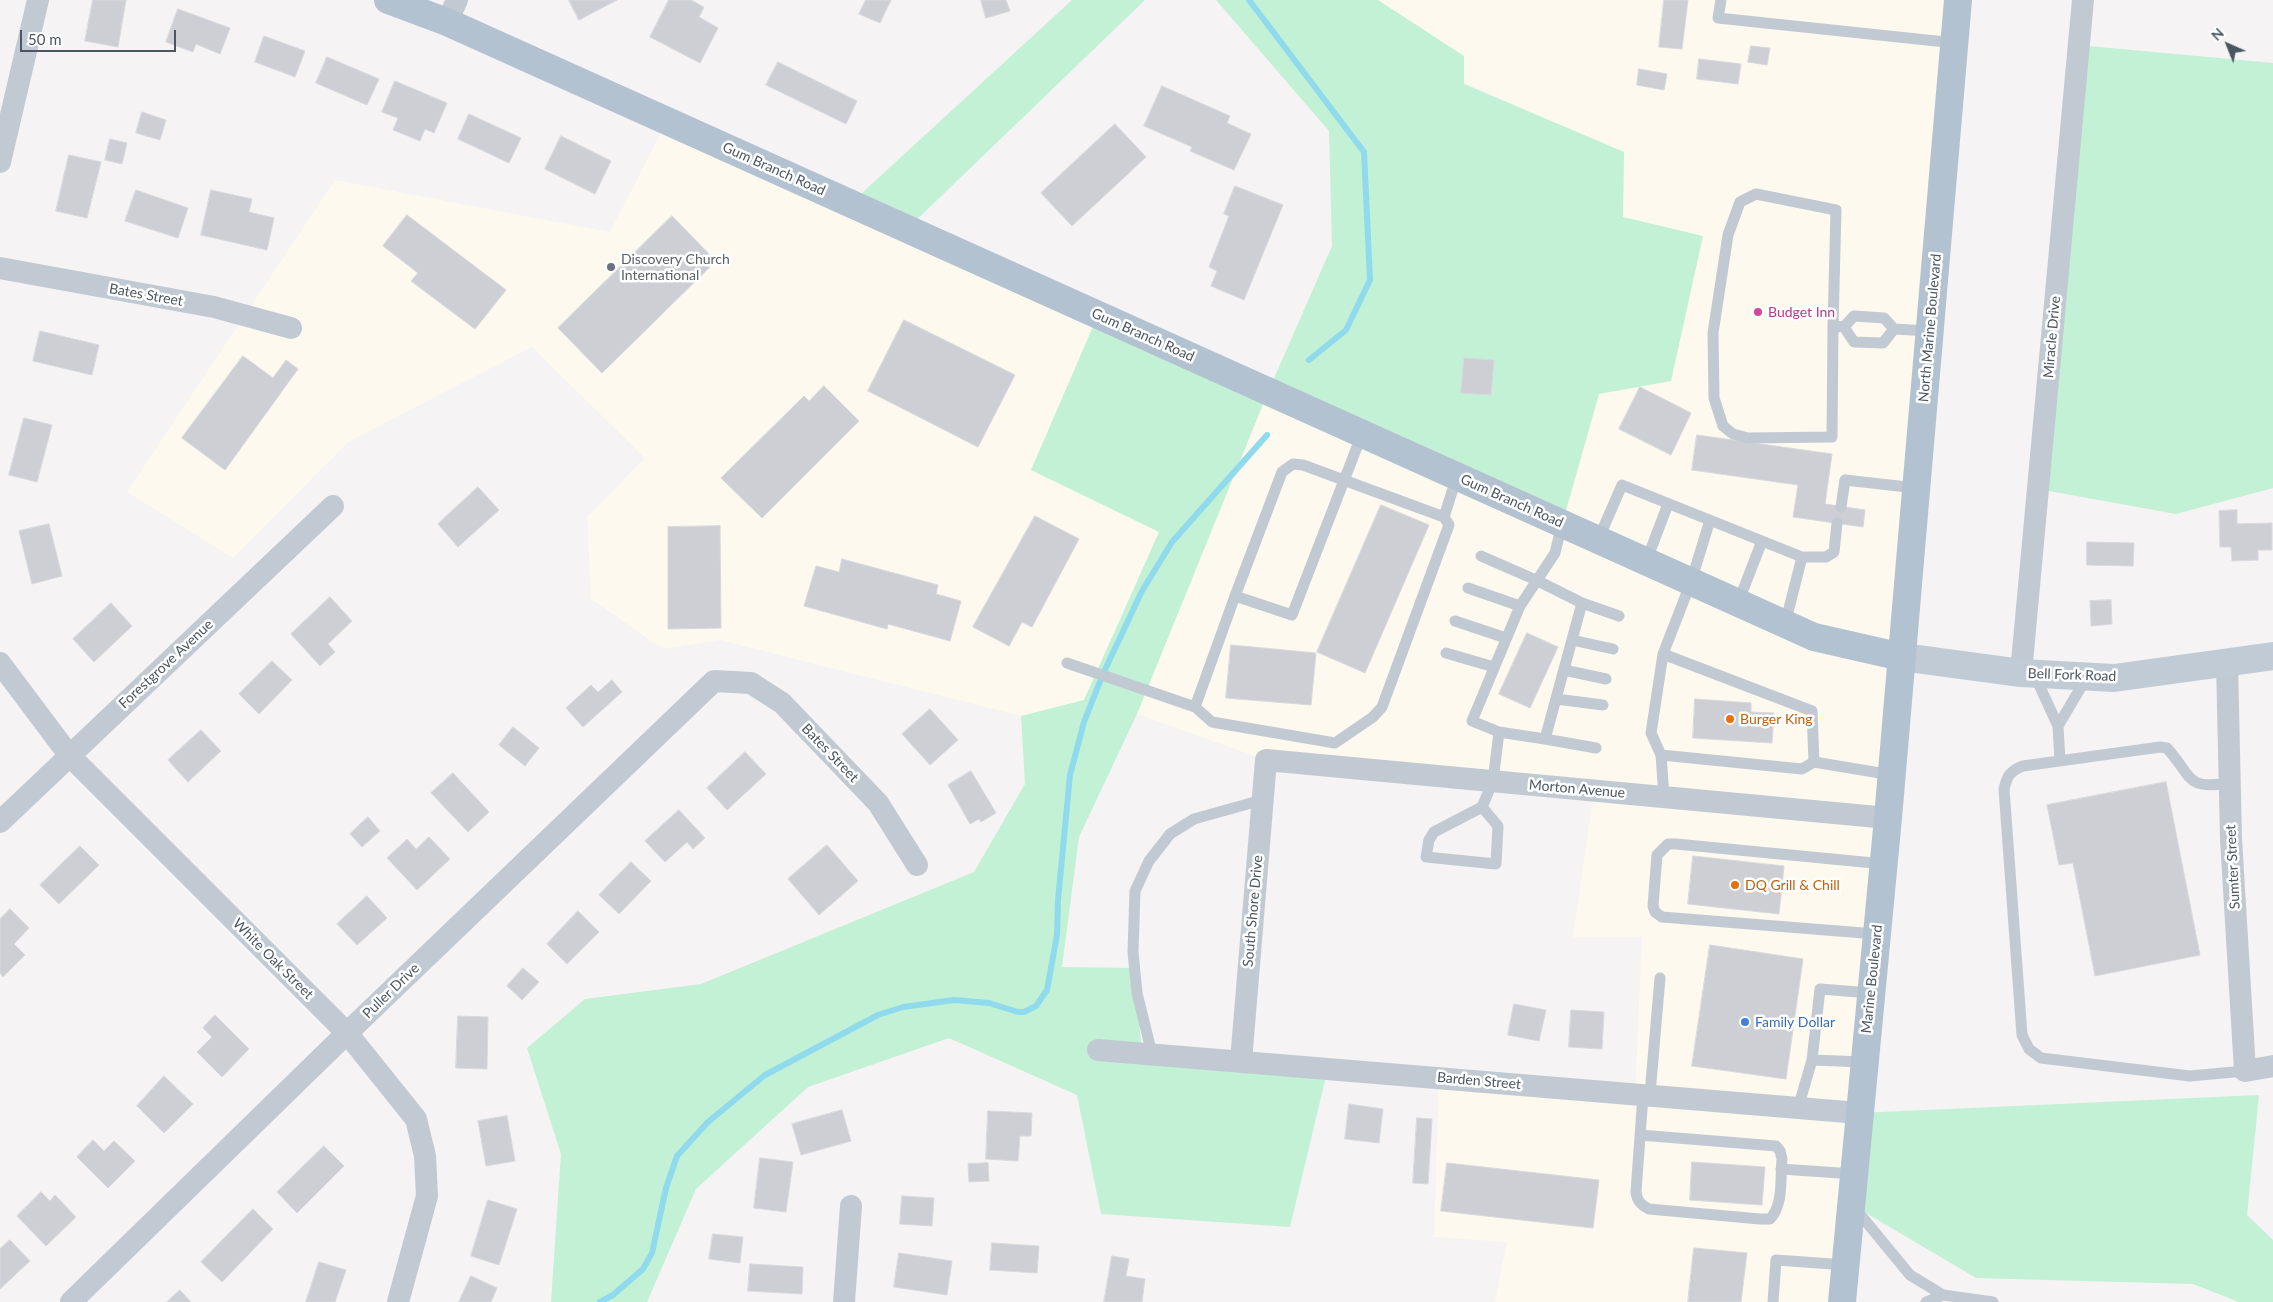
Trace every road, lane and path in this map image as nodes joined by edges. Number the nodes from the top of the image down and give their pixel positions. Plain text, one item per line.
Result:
1 (38, 0) edge
2 (388, 0) edge
3 (1721, 0) edge
4 (1958, 0) edge
5 (2082, 0) edge
6 (452, 11) edge
7 (1954, 43) junction
8 (0, 162) edge
9 (0, 268) edge
10 (1838, 326) junction
11 (291, 328) dead end
12 (1894, 329) junction
13 (1930, 331) junction
14 (1362, 434) junction
15 (1457, 476) junction
16 (1345, 479) junction
17 (1916, 488) junction
18 (1668, 504) junction
19 (333, 506) dead end
20 (1841, 507) dead end
21 (1444, 517) junction
22 (1710, 520) junction
23 (1838, 523) dead end
24 (1562, 524) junction
25 (1598, 540) junction
26 (1762, 541) junction
27 (1481, 556) dead end
28 (1802, 557) junction
29 (1646, 562) junction
30 (1536, 580) junction
31 (1691, 582) junction
32 (1468, 588) dead end
33 (1235, 596) junction
34 (1582, 603) junction
35 (1738, 603) junction
36 (1520, 606) junction
37 (1619, 616) dead end
38 (1455, 621) dead end
39 (1785, 624) junction
40 (1506, 638) junction
41 (1572, 640) junction
42 (1613, 649) dead end
43 (1446, 653) dead end
44 (1663, 654) junction
45 (1902, 656) junction
46 (2273, 656) edge
47 (0, 663) edge
48 (1067, 663) dead end
49 (2227, 663) junction
50 (1494, 667) junction
51 (1564, 670) junction
52 (2028, 674) junction
53 (2088, 676) junction
54 (1606, 680) dead end
55 (714, 681) joint
56 (1556, 699) junction
57 (1603, 704) dead end
58 (1195, 707) junction
59 (2058, 726) junction
60 (1499, 732) junction
61 (1545, 738) junction
62 (1596, 748) dead end
63 (1661, 755) junction
64 (69, 756) junction
65 (1266, 760) joint
66 (2060, 761) junction
67 (1814, 762) junction
68 (1892, 775) junction
69 (1494, 781) junction
70 (2230, 783) junction
71 (1664, 797) junction
72 (1262, 800) junction
73 (1482, 807) junction
74 (1888, 818) junction
75 (0, 822) edge
76 (1884, 864) junction
77 (917, 865) dead end
78 (1876, 934) junction
79 (1660, 978) dead end
80 (1871, 993) junction
81 (347, 1033) junction
82 (1098, 1050) dead end
83 (1152, 1054) junction
84 (1812, 1060) junction
85 (1241, 1061) junction
86 (1864, 1062) junction
87 (2273, 1066) edge
88 (2245, 1071) junction
89 (1646, 1095) junction
90 (1798, 1108) junction
91 (1859, 1113) junction
92 (1640, 1135) junction
93 (1781, 1169) junction
94 (1854, 1174) junction
95 (1851, 1204) junction
96 (851, 1206) dead end
97 (1846, 1265) junction
98 (1943, 1295) junction
99 (1959, 1300) edge
100 (71, 1302) edge
101 (398, 1302) edge
102 (844, 1302) edge
103 (1773, 1302) edge
104 (1842, 1302) edge
105 (1926, 1302) edge
106 (1993, 1302) edge

1 - 8 street
2 - 6 main road, Gum Branch Road
3 - 7 lane
4 - 7 main road, North Marine Boulevard
5 - 52 street, Miracle Drive
6 - 14 main road, Gum Branch Road
7 - 13 main road, North Marine Boulevard
9 - 11 street, Bates Street
10 - 10 lane
10 - 12 lane
10 - 12 lane
12 - 13 lane
13 - 17 main road, North Marine Boulevard
14 - 15 main road, Gum Branch Road
14 - 16 lane
15 - 21 lane
15 - 24 main road, Gum Branch Road
16 - 21 lane
16 - 33 lane
16 - 33 lane
17 - 20 lane
17 - 45 main road, North Marine Boulevard
18 - 22 lane
18 - 25 lane
18 - 29 lane
19 - 64 street, Forestgrove Avenue
21 - 58 lane
22 - 26 lane
22 - 31 lane
23 - 28 lane
24 - 25 main road, Gum Branch Road
24 - 30 lane
25 - 29 main road, Gum Branch Road
26 - 28 lane
26 - 35 lane
27 - 30 lane
28 - 39 lane
29 - 31 main road, Gum Branch Road
30 - 34 lane
30 - 36 lane
31 - 35 main road, Gum Branch Road
31 - 44 lane
32 - 36 lane
33 - 58 lane
34 - 37 lane
34 - 41 lane
35 - 39 main road, Gum Branch Road
36 - 40 lane
38 - 40 lane
39 - 45 main road, Gum Branch Road
40 - 50 lane
41 - 42 lane
41 - 51 lane
43 - 50 lane
44 - 63 lane
44 - 67 lane
45 - 52 main road, Bell Fork Road
45 - 68 main road, Marine Boulevard
46 - 49 main road, Bell Fork Road
47 - 64 street, White Oak Street
48 - 58 lane
49 - 53 main road, Bell Fork Road
49 - 70 street, Sumter Street
50 - 60 lane
51 - 54 lane
51 - 56 lane
52 - 53 main road, Bell Fork Road
52 - 59 lane
53 - 59 lane
55 - 77 street, Bates Street
55 - 81 street, Puller Drive
56 - 57 lane
56 - 61 lane
59 - 66 lane
60 - 61 lane
60 - 69 lane
61 - 62 lane
63 - 67 lane
63 - 71 lane
64 - 75 street, Forestgrove Avenue
64 - 81 street, White Oak Street
65 - 69 street, Morton Avenue
65 - 72 street, South Shore Drive
66 - 70 lane
66 - 88 lane
67 - 68 lane
68 - 74 main road, Marine Boulevard
69 - 71 street, Morton Avenue
69 - 73 lane
70 - 88 street, Sumter Street
71 - 74 street, Morton Avenue
72 - 83 lane
72 - 85 street, South Shore Drive
73 - 73 lane
74 - 76 main road, Marine Boulevard
76 - 78 main road, Marine Boulevard
76 - 78 lane
78 - 80 main road, Marine Boulevard
79 - 89 lane
80 - 84 lane
80 - 86 main road, Marine Boulevard
81 - 100 street, Puller Drive
81 - 101 street, White Oak Street
82 - 83 street, Barden Street
83 - 85 street, Barden Street
84 - 86 lane
84 - 90 lane
85 - 89 street, Barden Street
86 - 91 main road, Marine Boulevard
87 - 88 street
89 - 90 street, Barden Street
89 - 92 lane
90 - 91 street, Barden Street
91 - 94 main road, Marine Boulevard
92 - 93 lane
92 - 93 lane
93 - 94 lane
94 - 95 main road, Marine Boulevard
95 - 97 main road, Marine Boulevard
95 - 98 lane
96 - 102 street
97 - 103 lane
97 - 104 main road, Marine Boulevard
98 - 99 lane
98 - 105 lane
99 - 106 lane

